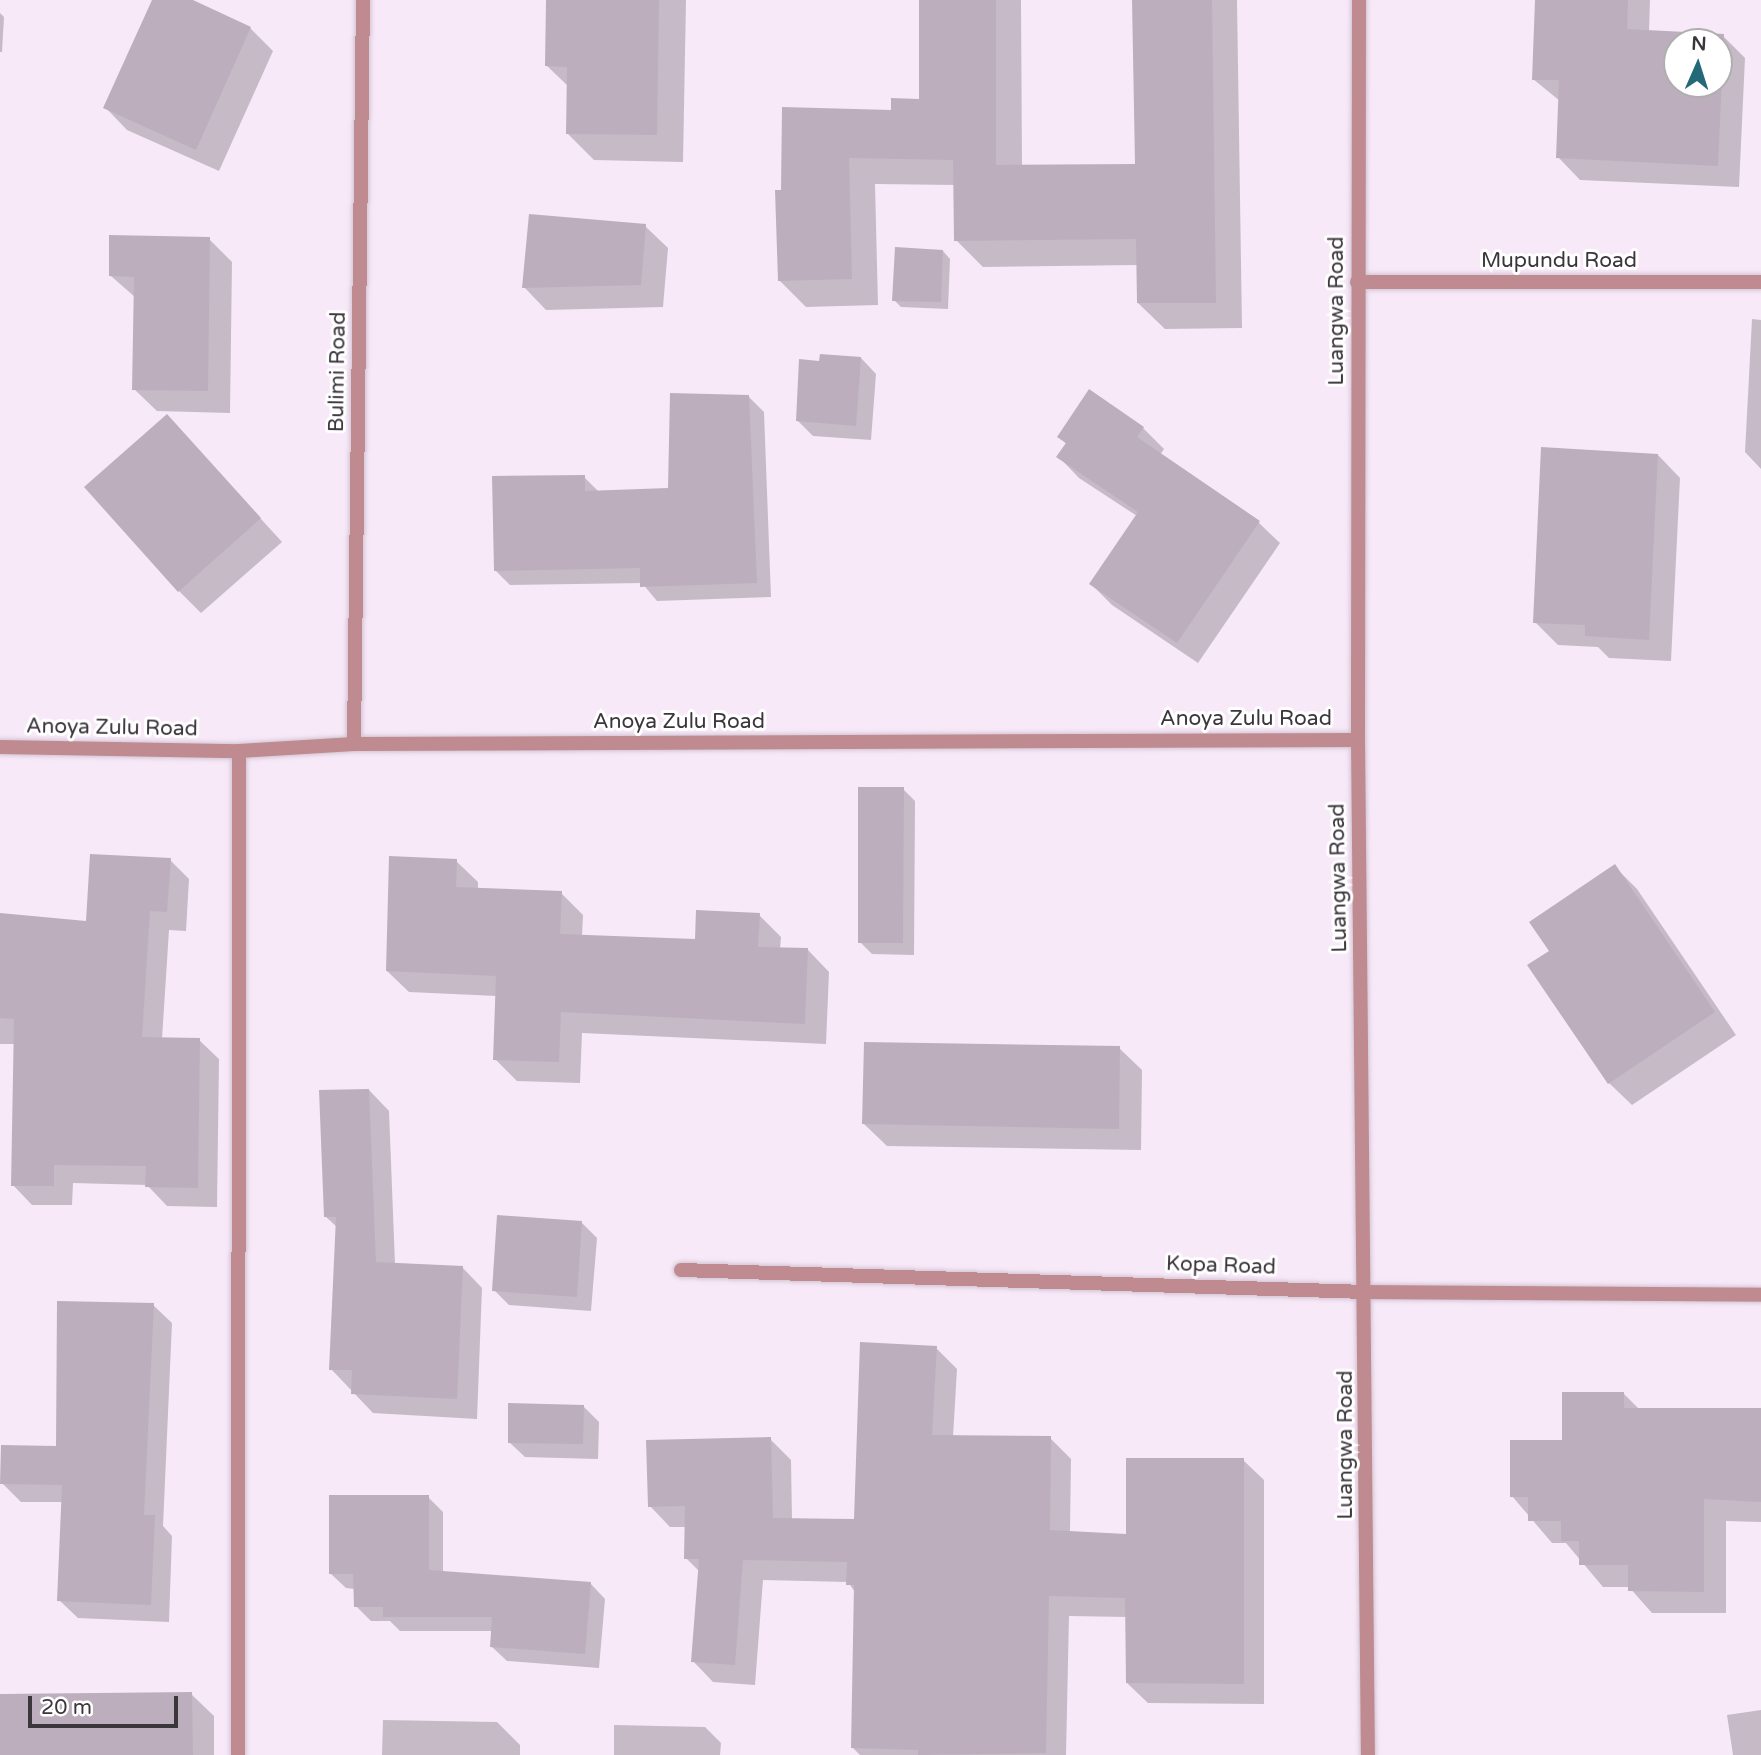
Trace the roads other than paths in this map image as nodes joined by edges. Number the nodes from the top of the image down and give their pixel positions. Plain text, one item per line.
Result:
1 (363, 0) edge
2 (1359, 0) edge
3 (1357, 282) junction
4 (1761, 282) edge
5 (1358, 740) junction
6 (354, 744) junction
7 (0, 747) edge
8 (239, 751) junction
9 (681, 1269) dead end
10 (1366, 1292) junction
11 (1761, 1295) edge
12 (238, 1755) edge
13 (1368, 1755) edge

1 - 6 street, Bulimi Road
2 - 3 street, Luangwa Road
3 - 4 street, Mupundu Road
3 - 5 street, Luangwa Road
5 - 6 street, Anoya Zulu Road
5 - 10 street, Luangwa Road
6 - 8 street, Anoya Zulu Road
7 - 8 street, Anoya Zulu Road
8 - 12 street
9 - 10 street, Kopa Road
10 - 11 street, Kopa Road
10 - 13 street, Luangwa Road

